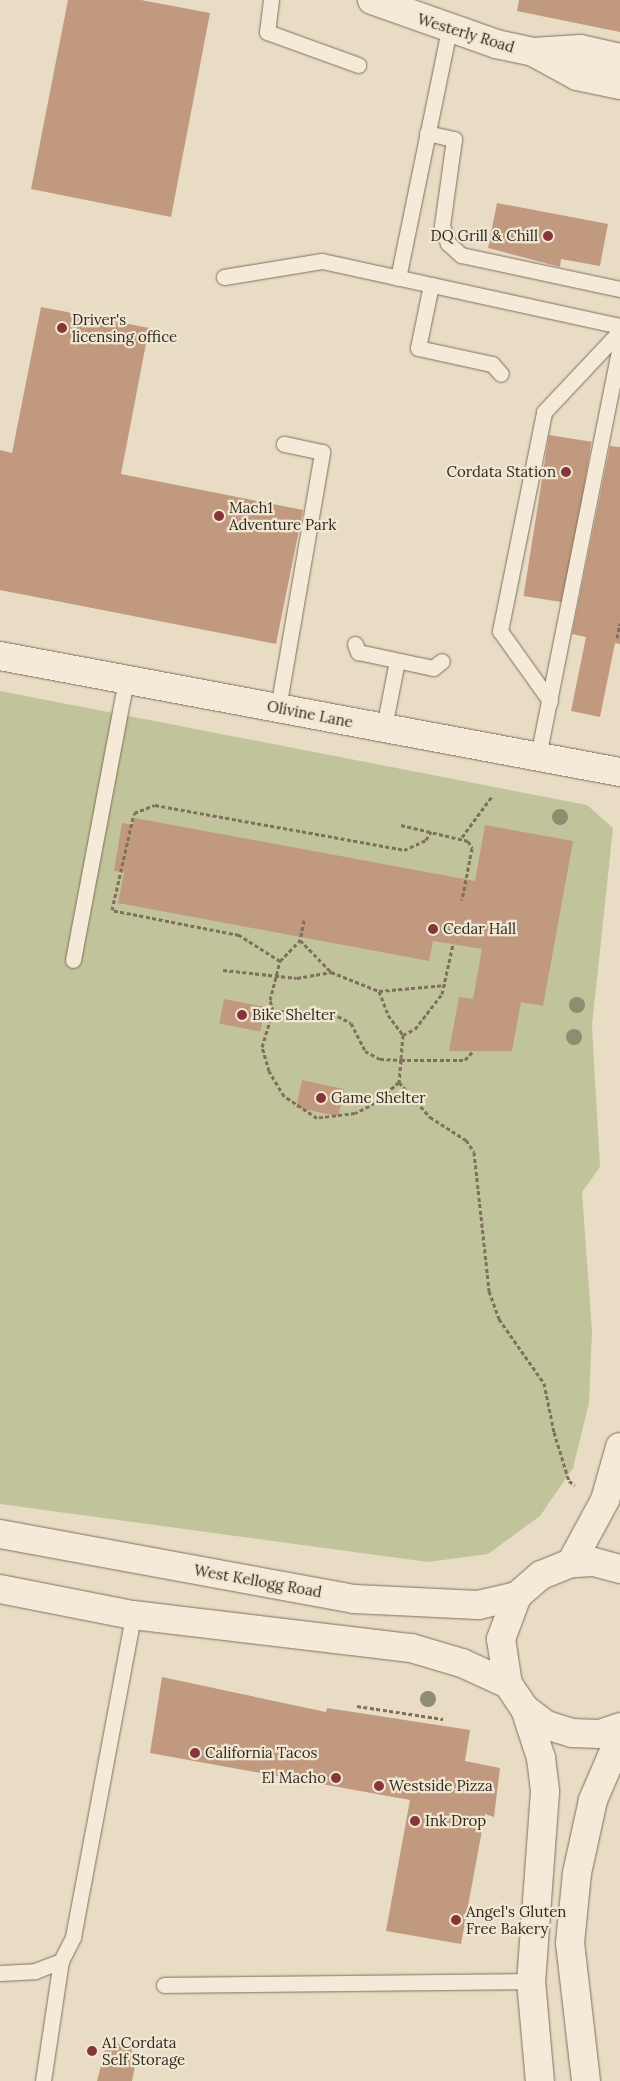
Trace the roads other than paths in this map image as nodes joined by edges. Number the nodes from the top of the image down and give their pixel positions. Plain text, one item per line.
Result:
1 (271, 0) edge
2 (380, 2) edge
3 (449, 30) junction
4 (533, 52) junction
5 (620, 58) edge
6 (358, 65) dead end
7 (620, 85) edge
8 (427, 133) junction
9 (224, 277) dead end
10 (398, 278) junction
11 (431, 285) junction
12 (620, 289) edge
13 (620, 326) edge
14 (620, 331) edge
15 (620, 346) edge
16 (501, 374) dead end
17 (284, 444) dead end
18 (354, 644) dead end
19 (0, 656) edge
20 (397, 661) junction
21 (442, 662) dead end
22 (126, 679) junction
23 (550, 701) junction
24 (278, 708) junction
25 (384, 727) junction
26 (538, 756) junction
27 (620, 772) edge
28 (73, 960) dead end
29 (620, 1447) edge
30 (0, 1534) edge
31 (571, 1564) junction
32 (620, 1569) edge
33 (0, 1590) edge
34 (517, 1596) junction
35 (134, 1614) junction
36 (508, 1684) junction
37 (525, 1709) junction
38 (620, 1727) edge
39 (620, 1737) edge
40 (61, 1961) junction
41 (0, 1973) edge
42 (531, 1981) junction
43 (164, 1986) dead end
44 (44, 2081) edge
45 (540, 2081) edge
46 (586, 2081) edge

1 - 6 lane
2 - 3 street, Westerly Road
3 - 4 street, Westerly Road
3 - 8 lane
4 - 5 street, Westerly Road
4 - 7 street, Westerly Road
8 - 10 lane
8 - 12 lane
9 - 10 lane
10 - 11 lane
11 - 13 lane
11 - 16 lane
14 - 23 lane
15 - 23 lane
17 - 24 lane
18 - 20 lane
19 - 22 street, Olivine Lane
20 - 21 lane
20 - 25 lane
22 - 24 street, Olivine Lane
22 - 28 lane
23 - 26 lane
24 - 25 street, Olivine Lane
25 - 26 street, Olivine Lane
26 - 27 street, Olivine Lane
29 - 31 street
30 - 34 street, West Kellogg Road
31 - 32 street
31 - 34 street
33 - 35 street
34 - 36 street
35 - 36 street
35 - 40 lane
36 - 37 street
37 - 38 street
37 - 42 street
39 - 46 street
40 - 41 lane
40 - 44 lane
42 - 43 lane
42 - 45 street

